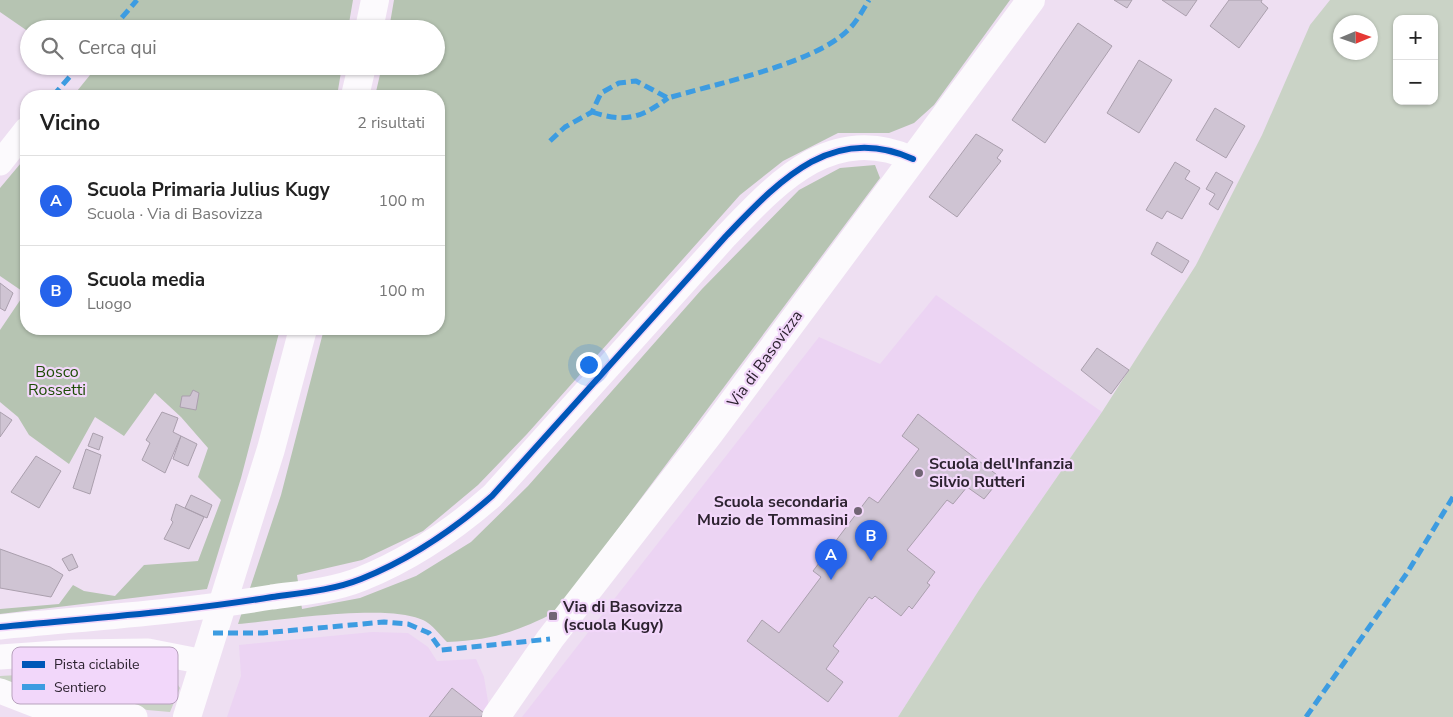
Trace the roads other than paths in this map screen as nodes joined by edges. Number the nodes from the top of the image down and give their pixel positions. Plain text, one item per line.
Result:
1 (375, 0) edge
2 (1031, 0) edge
3 (371, 20) edge
4 (360, 75) edge
5 (356, 90) edge
6 (20, 138) edge
7 (913, 159) junction
8 (0, 163) edge
9 (301, 335) edge
10 (0, 627) edge
11 (178, 657) edge
12 (204, 662) junction
13 (0, 691) edge
14 (12, 696) edge
15 (33, 704) edge
16 (135, 717) edge
17 (187, 717) edge
18 (496, 717) edge

1 - 3 main road
2 - 7 main road, Via di Basovizza
4 - 5 main road
6 - 8 street
7 - 10 street
7 - 18 main road, Via di Basovizza
9 - 12 main road
11 - 12 street
12 - 17 main road
13 - 14 street
15 - 16 street

